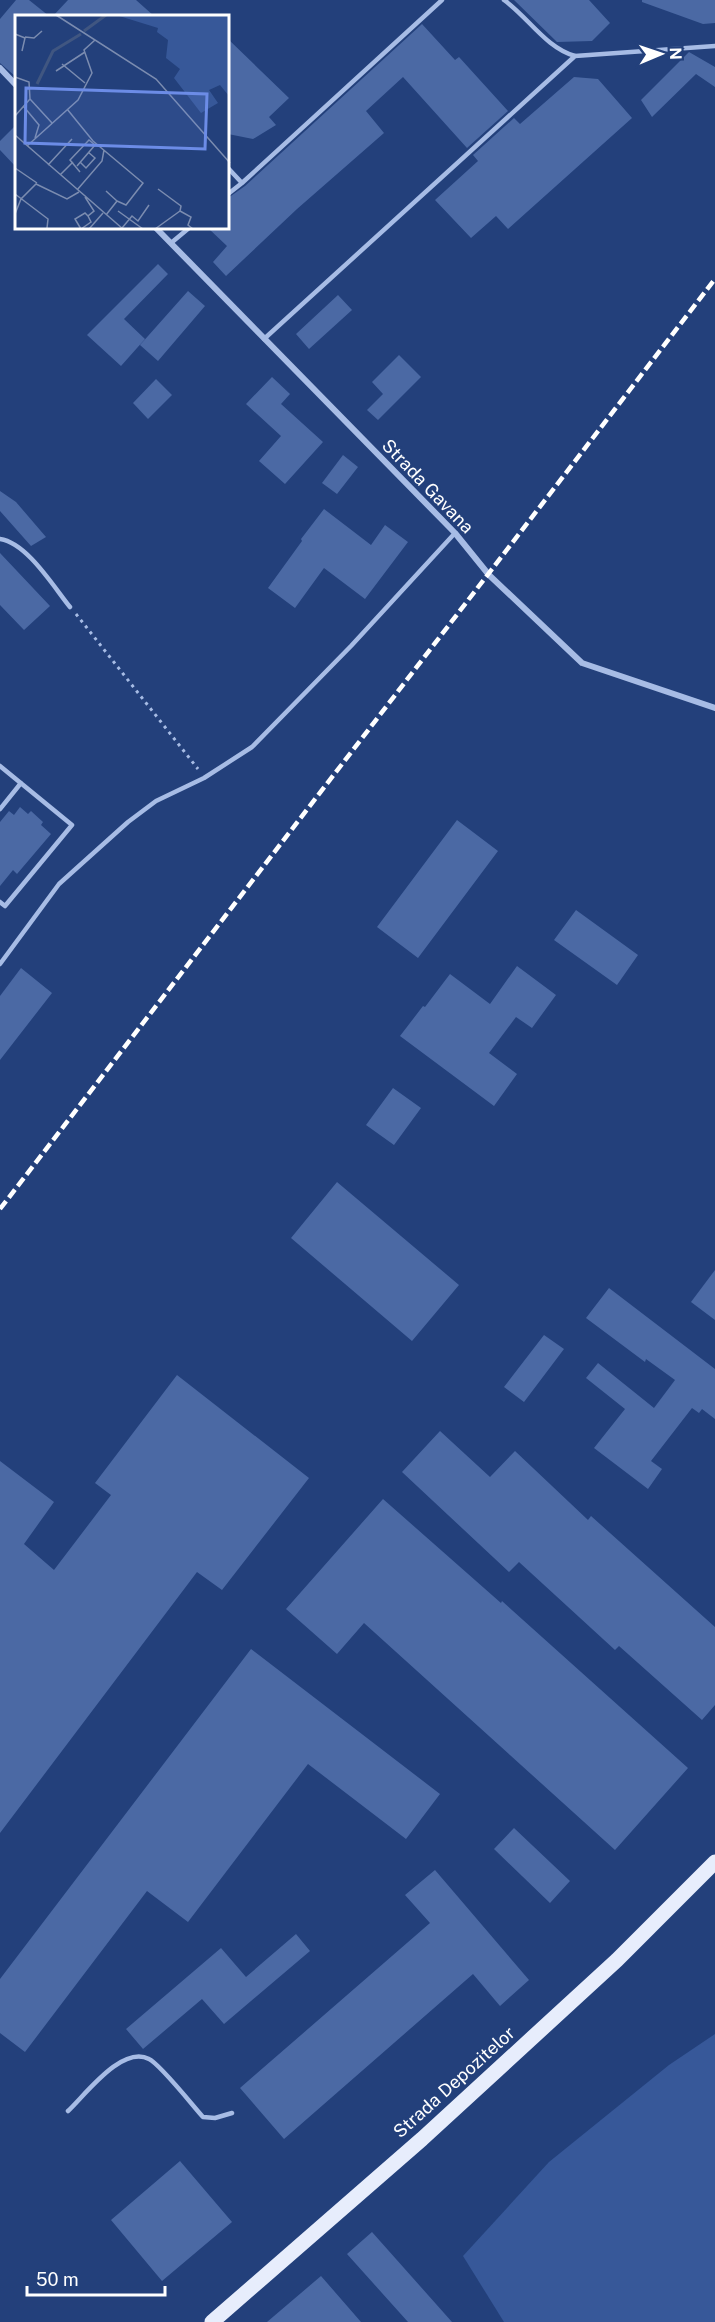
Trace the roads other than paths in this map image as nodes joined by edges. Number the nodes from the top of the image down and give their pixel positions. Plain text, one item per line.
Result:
1 (442, 0) edge
2 (504, 0) edge
3 (715, 46) edge
4 (575, 56) junction
5 (0, 68) edge
6 (15, 84) edge
7 (230, 170) edge
8 (242, 183) junction
9 (230, 193) edge
10 (158, 230) edge
11 (187, 230) edge
12 (171, 243) junction
13 (264, 339) junction
14 (455, 533) junction
15 (0, 539) edge
16 (70, 607) road end
17 (715, 708) edge
18 (0, 766) edge
19 (21, 783) junction
20 (0, 809) edge
21 (0, 902) edge
22 (0, 964) edge
23 (715, 1862) edge
24 (68, 2111) dead end
25 (232, 2113) dead end
26 (212, 2322) edge

1 - 8 lane
2 - 4 lane
3 - 4 lane
4 - 13 lane
5 - 6 street
7 - 8 lane
8 - 9 lane
10 - 12 street, Strada Gavana
11 - 12 lane
12 - 13 street, Strada Gavana
13 - 14 street, Strada Gavana
14 - 17 street, Strada Gavana
14 - 22 lane
15 - 16 lane
18 - 19 lane
19 - 20 lane
19 - 21 lane
23 - 26 main road, Strada Depozitelor
24 - 25 lane

